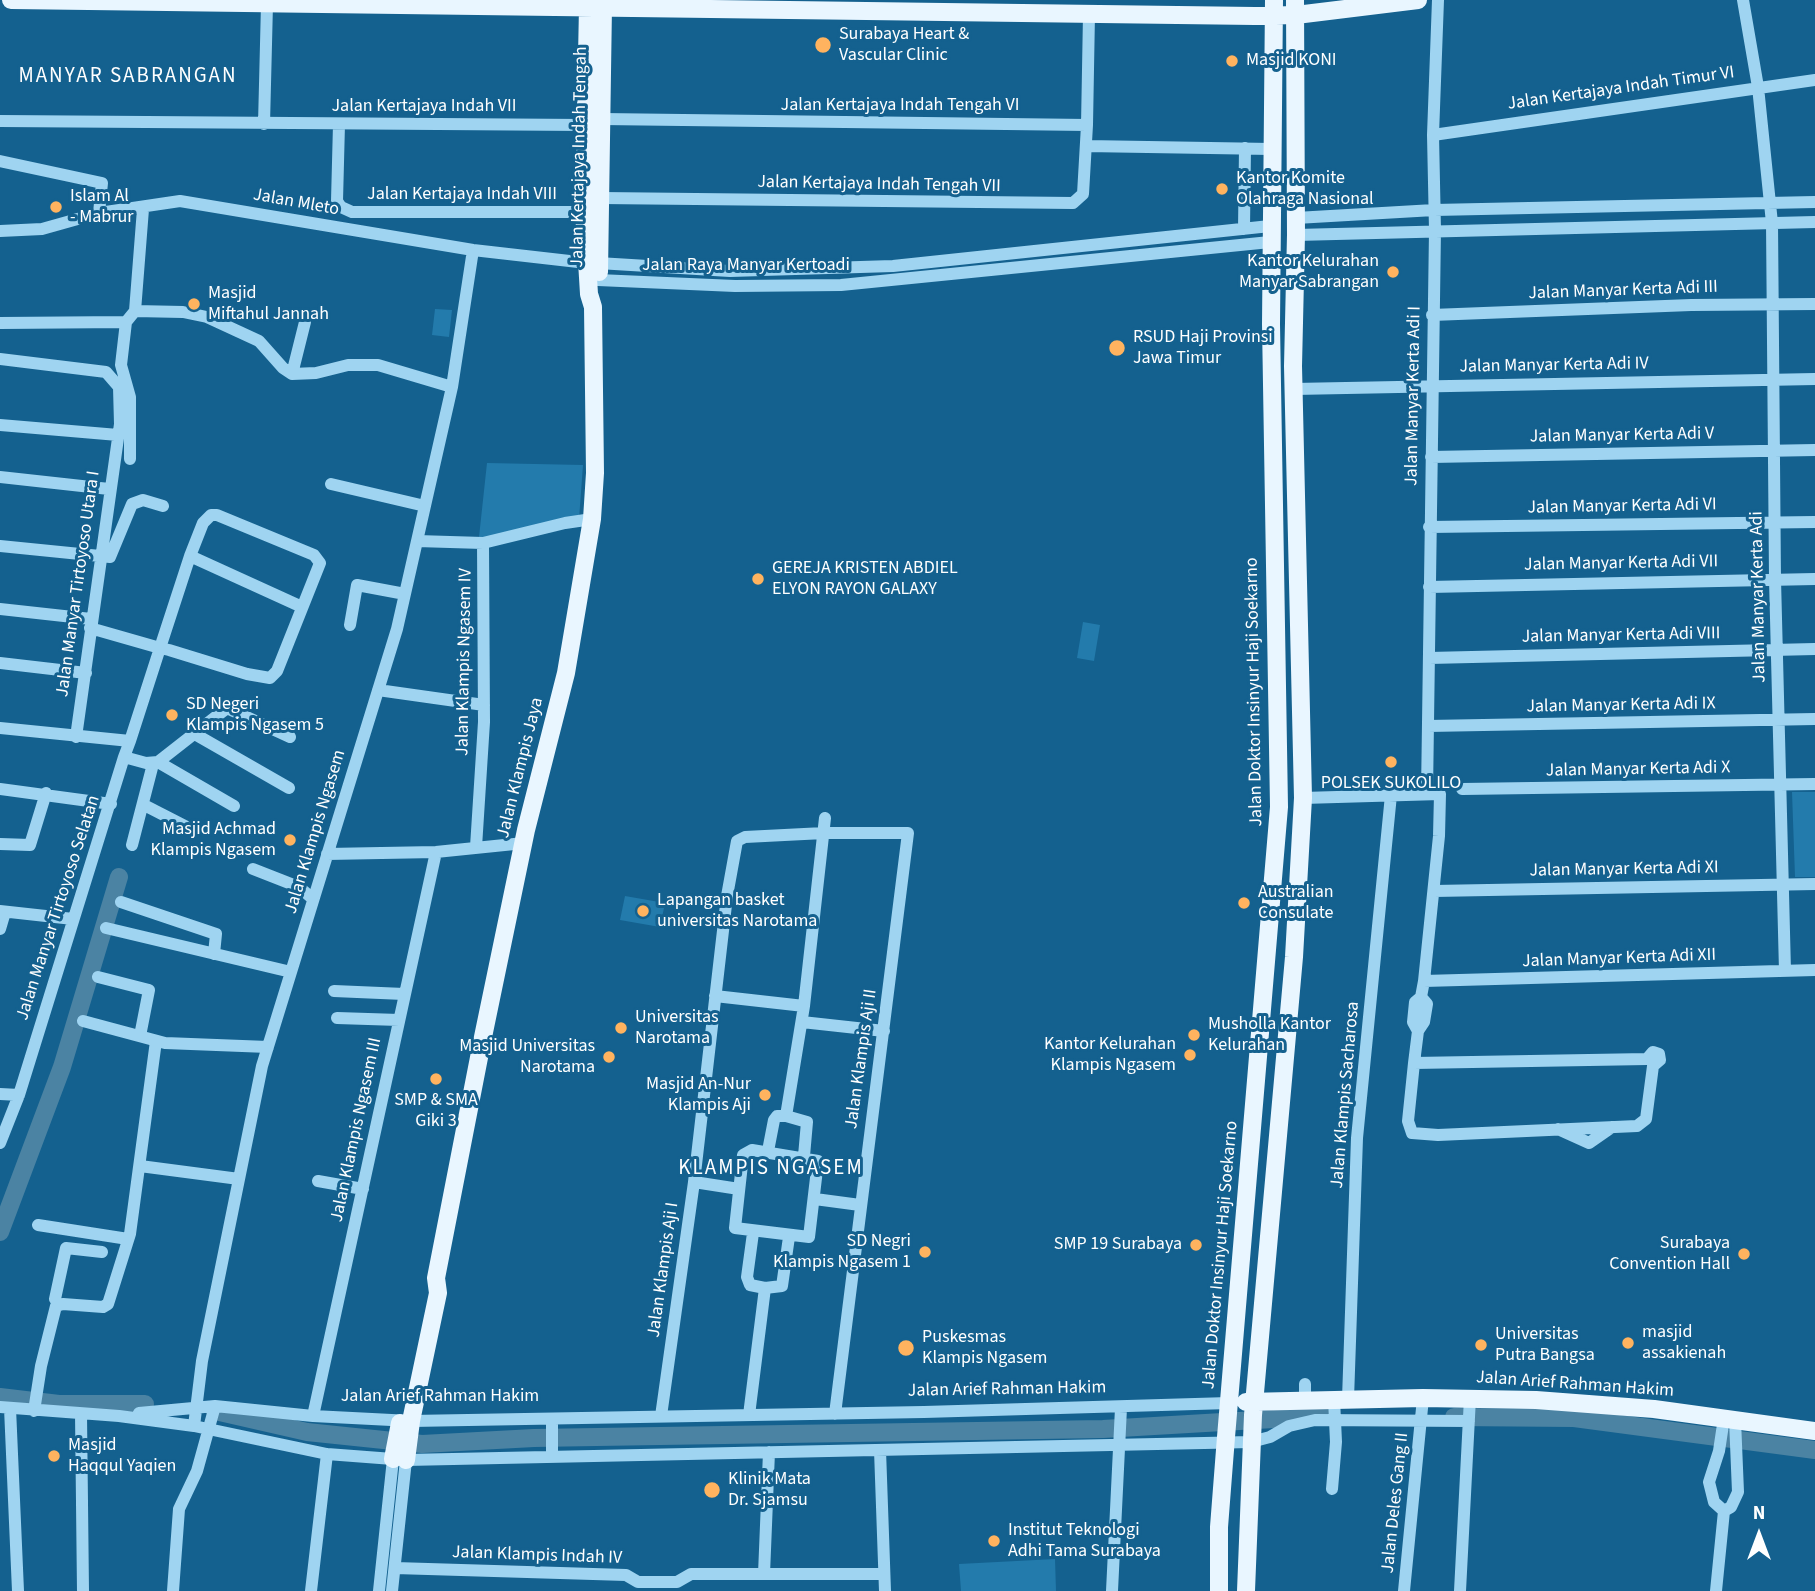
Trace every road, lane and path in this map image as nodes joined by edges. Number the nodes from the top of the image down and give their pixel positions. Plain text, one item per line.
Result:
1 (11, 0) edge
2 (1418, 0) edge
3 (1438, 0) edge
4 (1743, 0) edge
5 (267, 2) edge
6 (595, 6) junction
7 (934, 6) edge
8 (963, 6) edge
9 (1275, 8) edge
10 (1296, 8) edge
11 (1089, 14) junction
12 (595, 44) junction
13 (1815, 80) edge
14 (1758, 87) junction
15 (602, 119) junction
16 (0, 121) edge
17 (264, 124) junction
18 (339, 124) junction
19 (584, 125) junction
20 (1087, 125) junction
21 (1433, 135) junction
22 (1086, 146) junction
23 (1245, 148) junction
24 (1271, 149) junction
25 (0, 161) edge
26 (601, 198) junction
27 (1815, 202) edge
28 (143, 209) junction
29 (584, 212) junction
30 (99, 213) junction
31 (1771, 213) junction
32 (1434, 220) junction
33 (1815, 222) edge
34 (1296, 226) junction
35 (1244, 229) junction
36 (0, 231) edge
37 (1271, 234) junction
38 (592, 238) junction
39 (473, 250) junction
40 (1071, 256) junction
41 (594, 270) junction
42 (1772, 303) junction
43 (1815, 304) edge
44 (135, 311) junction
45 (1432, 315) junction
46 (126, 322) junction
47 (305, 322) dead end
48 (0, 323) edge
49 (0, 359) edge
50 (292, 373) junction
51 (1815, 379) edge
52 (1772, 380) junction
53 (1272, 382) junction
54 (1294, 382) junction
55 (1432, 385) junction
56 (453, 387) junction
57 (0, 425) edge
58 (118, 435) junction
59 (1815, 450) edge
60 (1773, 451) junction
61 (1431, 457) junction
62 (130, 459) dead end
63 (0, 477) edge
64 (331, 484) dead end
65 (109, 489) junction
66 (163, 506) dead end
67 (425, 506) junction
68 (592, 519) junction
69 (1775, 522) junction
70 (1815, 522) edge
71 (1429, 527) junction
72 (417, 541) junction
73 (484, 543) junction
74 (0, 546) edge
75 (190, 556) junction
76 (102, 558) junction
77 (1775, 579) junction
78 (1815, 579) edge
79 (1429, 587) junction
80 (405, 594) junction
81 (302, 607) junction
82 (0, 609) edge
83 (91, 623) junction
84 (350, 625) dead end
85 (160, 648) junction
86 (1815, 649) edge
87 (1777, 650) junction
88 (1429, 658) junction
89 (0, 663) edge
90 (86, 673) junction
91 (378, 690) junction
92 (484, 705) junction
93 (1815, 719) edge
94 (1779, 720) junction
95 (1428, 726) junction
96 (0, 728) edge
97 (193, 733) junction
98 (76, 737) junction
99 (290, 737) dead end
100 (130, 741) junction
101 (123, 759) junction
102 (156, 763) junction
103 (1815, 784) edge
104 (1781, 785) junction
105 (289, 788) dead end
106 (0, 789) edge
107 (1462, 789) dead end
108 (46, 793) junction
109 (1427, 793) junction
110 (1391, 795) junction
111 (1303, 798) junction
112 (111, 804) junction
113 (144, 805) junction
114 (234, 806) dead end
115 (825, 818) dead end
116 (185, 826) dead end
117 (824, 833) junction
118 (908, 833) joint
119 (524, 843) junction
120 (0, 844) edge
121 (132, 845) dead end
122 (476, 847) junction
123 (436, 852) junction
124 (327, 854) junction
125 (253, 869) dead end
126 (1783, 884) junction
127 (1815, 884) edge
128 (1434, 891) junction
129 (313, 898) junction
130 (121, 902) dead end
131 (3, 912) edge
132 (74, 919) junction
133 (106, 928) dead end
134 (0, 929) edge
135 (1269, 932) junction
136 (1294, 933) junction
137 (214, 954) junction
138 (1268, 955) junction
139 (1294, 957) junction
140 (1815, 970) edge
141 (1785, 971) junction
142 (291, 972) junction
143 (98, 977) dead end
144 (1424, 981) junction
145 (334, 991) dead end
146 (404, 995) junction
147 (715, 996) junction
148 (804, 1006) junction
149 (337, 1018) dead end
150 (398, 1020) junction
151 (83, 1021) dead end
152 (802, 1021) junction
153 (884, 1031) junction
154 (140, 1036) junction
155 (156, 1041) junction
156 (268, 1047) junction
157 (1414, 1063) junction
158 (0, 1094) edge
159 (19, 1095) junction
160 (786, 1116) junction
161 (0, 1143) edge
162 (768, 1151) junction
163 (804, 1156) junction
164 (140, 1166) junction
165 (239, 1179) junction
166 (318, 1181) dead end
167 (694, 1182) junction
168 (363, 1189) junction
169 (739, 1189) junction
170 (815, 1199) junction
171 (860, 1205) junction
172 (38, 1225) dead end
173 (753, 1233) junction
174 (789, 1237) junction
175 (128, 1239) junction
176 (102, 1252) dead end
177 (765, 1288) junction
178 (59, 1305) junction
179 (35, 1405) junction
180 (215, 1406) junction
181 (198, 1407) junction
182 (5, 1408) edge
183 (1338, 1408) junction
184 (1228, 1409) junction
185 (1254, 1409) junction
186 (1423, 1412) junction
187 (1469, 1412) junction
188 (1121, 1413) junction
189 (81, 1414) junction
190 (835, 1414) junction
191 (749, 1415) junction
192 (119, 1416) junction
193 (313, 1416) junction
194 (662, 1416) junction
195 (552, 1421) junction
196 (405, 1424) junction
197 (194, 1426) junction
198 (1729, 1427) junction
199 (209, 1429) junction
200 (1815, 1431) edge
201 (1252, 1439) junction
202 (1122, 1440) junction
203 (1226, 1440) junction
204 (552, 1449) junction
205 (880, 1450) junction
206 (769, 1452) junction
207 (327, 1454) junction
208 (400, 1455) junction
209 (1718, 1455) junction
210 (1735, 1457) junction
211 (1332, 1489) dead end
212 (389, 1492) junction
213 (404, 1492) junction
214 (1724, 1511) junction
215 (395, 1569) junction
216 (764, 1574) junction
217 (884, 1574) junction
218 (18, 1591) edge
219 (83, 1591) edge
220 (173, 1591) edge
221 (312, 1591) edge
222 (379, 1591) edge
223 (392, 1591) edge
224 (885, 1591) edge
225 (1112, 1591) edge
226 (1219, 1591) edge
227 (1247, 1591) edge
228 (1404, 1591) edge
229 (1460, 1591) edge
230 (1716, 1591) edge

1 - 5 main road
2 - 10 main road
3 - 21 street, Jalan Manyar Kerta Adi I
4 - 14 street, Jalan Manyar Kerta Adi
5 - 6 main road
5 - 17 street
6 - 7 main road
6 - 12 main road, Jalan Kertajaya Indah Tengah
7 - 8 main road
8 - 11 main road
9 - 10 main road
9 - 11 main road
9 - 24 main road, Jalan Doktor Insinyur Haji Soekarno
10 - 34 main road
11 - 20 street
12 - 15 main road, Jalan Kertajaya Indah Tengah
12 - 19 main road, Jalan Kertajaya Indah Tengah
13 - 14 street, Jalan Kertajaya Indah Timur VI
14 - 21 street, Jalan Kertajaya Indah Timur VI
14 - 31 street, Jalan Manyar Kerta Adi
15 - 20 street, Jalan Kertajaya Indah Tengah VI
15 - 26 main road, Jalan Kertajaya Indah Tengah
16 - 17 street, Jalan Kertajaya Indah VII
17 - 18 street, Jalan Kertajaya Indah VII
18 - 19 street, Jalan Kertajaya Indah VII
18 - 29 street, Jalan Kertajaya Indah VIII
19 - 29 main road, Jalan Kertajaya Indah Tengah
20 - 22 street, Jalan Kertajaya Indah Tengah VII
21 - 32 street, Jalan Manyar Kerta Adi I
22 - 23 street
22 - 26 street, Jalan Kertajaya Indah Tengah VII
23 - 24 street
23 - 35 street
24 - 37 main road, Jalan Doktor Insinyur Haji Soekarno
25 - 30 street
26 - 38 main road, Jalan Kertajaya Indah Tengah
27 - 31 street
28 - 30 street, Jalan Mleto
28 - 39 street, Jalan Mleto
28 - 44 street
29 - 38 main road, Jalan Kertajaya Indah Tengah
30 - 36 street, Jalan Mleto
31 - 32 street
31 - 32 street
31 - 33 street
31 - 42 street, Jalan Manyar Kerta Adi
32 - 34 street
32 - 34 street
32 - 45 street, Jalan Manyar Kerta Adi I
34 - 54 main road
35 - 37 street, Jalan Raya Manyar Kertoadi
35 - 40 street, Jalan Raya Manyar Kertoadi
37 - 40 street, Jalan Raya Manyar Kertoadi
37 - 53 main road, Jalan Doktor Insinyur Haji Soekarno
38 - 41 main road, Jalan Kertajaya Indah Tengah
39 - 41 street, Jalan Mleto
39 - 56 street, Jalan Klampis Ngasem
40 - 41 street, Jalan Raya Manyar Kertoadi
41 - 68 main road, Jalan Klampis Jaya
42 - 43 street, Jalan Manyar Kerta Adi III
42 - 45 street, Jalan Manyar Kerta Adi III
42 - 52 street, Jalan Manyar Kerta Adi
44 - 46 street
44 - 50 street
45 - 55 street, Jalan Manyar Kerta Adi I
46 - 48 street
46 - 62 street
47 - 50 street
49 - 58 street, Jalan Manyar Tirtoyoso Utara I
50 - 56 street
51 - 52 street, Jalan Manyar Kerta Adi IV
52 - 55 street, Jalan Manyar Kerta Adi IV
52 - 60 street, Jalan Manyar Kerta Adi
53 - 54 main road
53 - 135 main road, Jalan Doktor Insinyur Haji Soekarno
54 - 55 street, Jalan Manyar Kerta Adi IV
54 - 111 main road
55 - 61 street, Jalan Manyar Kerta Adi I
56 - 67 street, Jalan Klampis Ngasem
57 - 58 street
58 - 65 street, Jalan Manyar Tirtoyoso Utara I
59 - 60 street, Jalan Manyar Kerta Adi V
60 - 61 street, Jalan Manyar Kerta Adi V
60 - 69 street, Jalan Manyar Kerta Adi
61 - 71 street, Jalan Manyar Kerta Adi I
63 - 65 street
64 - 67 street
65 - 76 street, Jalan Manyar Tirtoyoso Utara I
66 - 76 street
67 - 72 street, Jalan Klampis Ngasem
68 - 73 street
68 - 119 main road, Jalan Klampis Jaya
69 - 70 street, Jalan Manyar Kerta Adi VI
69 - 71 street, Jalan Manyar Kerta Adi VI
69 - 77 street, Jalan Manyar Kerta Adi
71 - 79 street, Jalan Manyar Kerta Adi I
72 - 73 street, Jalan Klampis Ngasem IV
72 - 80 street, Jalan Klampis Ngasem
73 - 92 street, Jalan Klampis Ngasem IV
74 - 76 street
75 - 81 street
75 - 81 street, Jalan Manyar Tirtoyoso Selatan
75 - 85 street, Jalan Manyar Tirtoyoso Selatan
76 - 83 street, Jalan Manyar Tirtoyoso Utara I
77 - 78 street, Jalan Manyar Kerta Adi VII
77 - 79 street, Jalan Manyar Kerta Adi VII
77 - 87 street, Jalan Manyar Kerta Adi
79 - 88 street, Jalan Manyar Kerta Adi I
80 - 84 street
80 - 91 street, Jalan Klampis Ngasem
81 - 85 street
82 - 83 street
83 - 85 street
83 - 90 street, Jalan Manyar Tirtoyoso Utara I
85 - 100 street, Jalan Manyar Tirtoyoso Selatan
86 - 87 street, Jalan Manyar Kerta Adi VIII
87 - 88 street, Jalan Manyar Kerta Adi VIII
87 - 94 street, Jalan Manyar Kerta Adi
88 - 95 street, Jalan Manyar Kerta Adi I
89 - 90 street
90 - 98 street, Jalan Manyar Tirtoyoso Utara I
91 - 92 street
91 - 124 street, Jalan Klampis Ngasem
92 - 122 street, Jalan Klampis Ngasem IV
93 - 94 street, Jalan Manyar Kerta Adi IX
94 - 95 street, Jalan Manyar Kerta Adi IX
94 - 104 street, Jalan Manyar Kerta Adi
95 - 109 street, Jalan Manyar Kerta Adi I
96 - 98 street
97 - 99 street
97 - 102 street
97 - 105 street
98 - 100 street
100 - 101 street, Jalan Manyar Tirtoyoso Selatan
101 - 102 street
101 - 112 street, Jalan Manyar Tirtoyoso Selatan
102 - 113 street
102 - 114 street
103 - 104 street, Jalan Manyar Kerta Adi X
104 - 107 street, Jalan Manyar Kerta Adi X
104 - 126 street, Jalan Manyar Kerta Adi
106 - 108 street
108 - 112 street
108 - 120 street
109 - 110 street
109 - 128 street
110 - 111 street
110 - 183 street, Jalan Klampis Sacharosa
111 - 136 main road
112 - 132 street, Jalan Manyar Tirtoyoso Selatan
113 - 116 street
113 - 121 street
115 - 117 street
117 - 118 street, Jalan Klampis Aji I
117 - 147 street, Jalan Klampis Aji I
117 - 148 street
118 - 153 street, Jalan Klampis Aji II
119 - 122 street
119 - 196 main road, Jalan Klampis Jaya
122 - 123 street
123 - 124 street
123 - 146 street, Jalan Klampis Ngasem III
124 - 129 street, Jalan Klampis Ngasem
125 - 129 street
126 - 127 street, Jalan Manyar Kerta Adi XI
126 - 128 street, Jalan Manyar Kerta Adi XI
126 - 141 street, Jalan Manyar Kerta Adi
128 - 144 street
129 - 142 street, Jalan Klampis Ngasem
130 - 137 street
131 - 132 street
131 - 134 street
132 - 159 street, Jalan Manyar Tirtoyoso Selatan
133 - 137 street
135 - 136 main road
135 - 138 main road, Jalan Doktor Insinyur Haji Soekarno
136 - 139 main road
137 - 142 street
138 - 139 main road
138 - 184 main road, Jalan Doktor Insinyur Haji Soekarno
139 - 185 main road
140 - 141 street, Jalan Manyar Kerta Adi XII
141 - 144 street, Jalan Manyar Kerta Adi XII
142 - 156 street, Jalan Klampis Ngasem
143 - 154 street
144 - 157 street
145 - 146 street
146 - 150 street, Jalan Klampis Ngasem III
147 - 148 street
147 - 167 street, Jalan Klampis Aji I
148 - 152 street
149 - 150 street
150 - 168 street, Jalan Klampis Ngasem III
151 - 154 street
152 - 153 street
152 - 160 street
153 - 171 street, Jalan Klampis Aji II
154 - 155 street
155 - 156 street
155 - 164 street
156 - 165 street, Jalan Klampis Ngasem
157 - 157 street
158 - 159 street
159 - 161 street, Jalan Manyar Tirtoyoso Selatan
160 - 162 street
160 - 163 street
162 - 163 street
162 - 169 street
163 - 170 street
164 - 165 street
164 - 175 street
165 - 181 street, Jalan Klampis Ngasem
166 - 168 street
167 - 169 street
167 - 194 street, Jalan Klampis Aji I
168 - 193 street, Jalan Klampis Ngasem III
169 - 173 street
170 - 171 street
170 - 174 street
171 - 190 street, Jalan Klampis Aji II
172 - 175 street
173 - 174 street
173 - 177 street
174 - 177 street
175 - 178 street
176 - 178 street
177 - 191 street
178 - 179 street
179 - 182 street
179 - 189 street
180 - 181 street, Jalan Arief Rahman Hakim
180 - 193 street, Jalan Arief Rahman Hakim
180 - 199 street
181 - 192 street, Jalan Arief Rahman Hakim
181 - 197 street, Jalan Klampis Ngasem
182 - 218 street
183 - 185 main road, Jalan Arief Rahman Hakim
183 - 186 main road, Jalan Arief Rahman Hakim
183 - 201 street
183 - 211 street, Jalan Klampis Sacharosa
184 - 185 main road, Jalan Arief Rahman Hakim
184 - 188 street, Jalan Arief Rahman Hakim
184 - 203 main road, Jalan Doktor Insinyur Haji Soekarno
185 - 201 main road
186 - 187 main road, Jalan Arief Rahman Hakim
186 - 228 street, Jalan Deles Gang II
187 - 198 main road, Jalan Arief Rahman Hakim
187 - 229 street
188 - 190 street, Jalan Arief Rahman Hakim
188 - 202 street
189 - 192 street
189 - 219 street
190 - 191 street, Jalan Arief Rahman Hakim
191 - 194 street, Jalan Arief Rahman Hakim
192 - 197 street
193 - 196 street, Jalan Arief Rahman Hakim
194 - 195 street, Jalan Arief Rahman Hakim
195 - 196 street, Jalan Arief Rahman Hakim
195 - 204 street
196 - 208 main road, Jalan Klampis Jaya
197 - 199 street
198 - 200 main road, Jalan Arief Rahman Hakim
198 - 209 street
198 - 210 street
199 - 207 street
199 - 220 street
201 - 203 street
201 - 227 main road
202 - 203 street
202 - 205 street
202 - 225 street
203 - 226 main road, Jalan Doktor Insinyur Haji Soekarno
204 - 206 street
204 - 208 street
205 - 206 street
205 - 217 street
206 - 216 street
207 - 208 street
207 - 221 street
208 - 212 street
208 - 213 street
209 - 210 street
209 - 214 street
210 - 214 street
212 - 213 street
212 - 222 street
213 - 215 street
214 - 230 street
215 - 216 street, Jalan Klampis Indah IV
215 - 223 street
216 - 217 street, Jalan Klampis Indah IV
217 - 224 street

